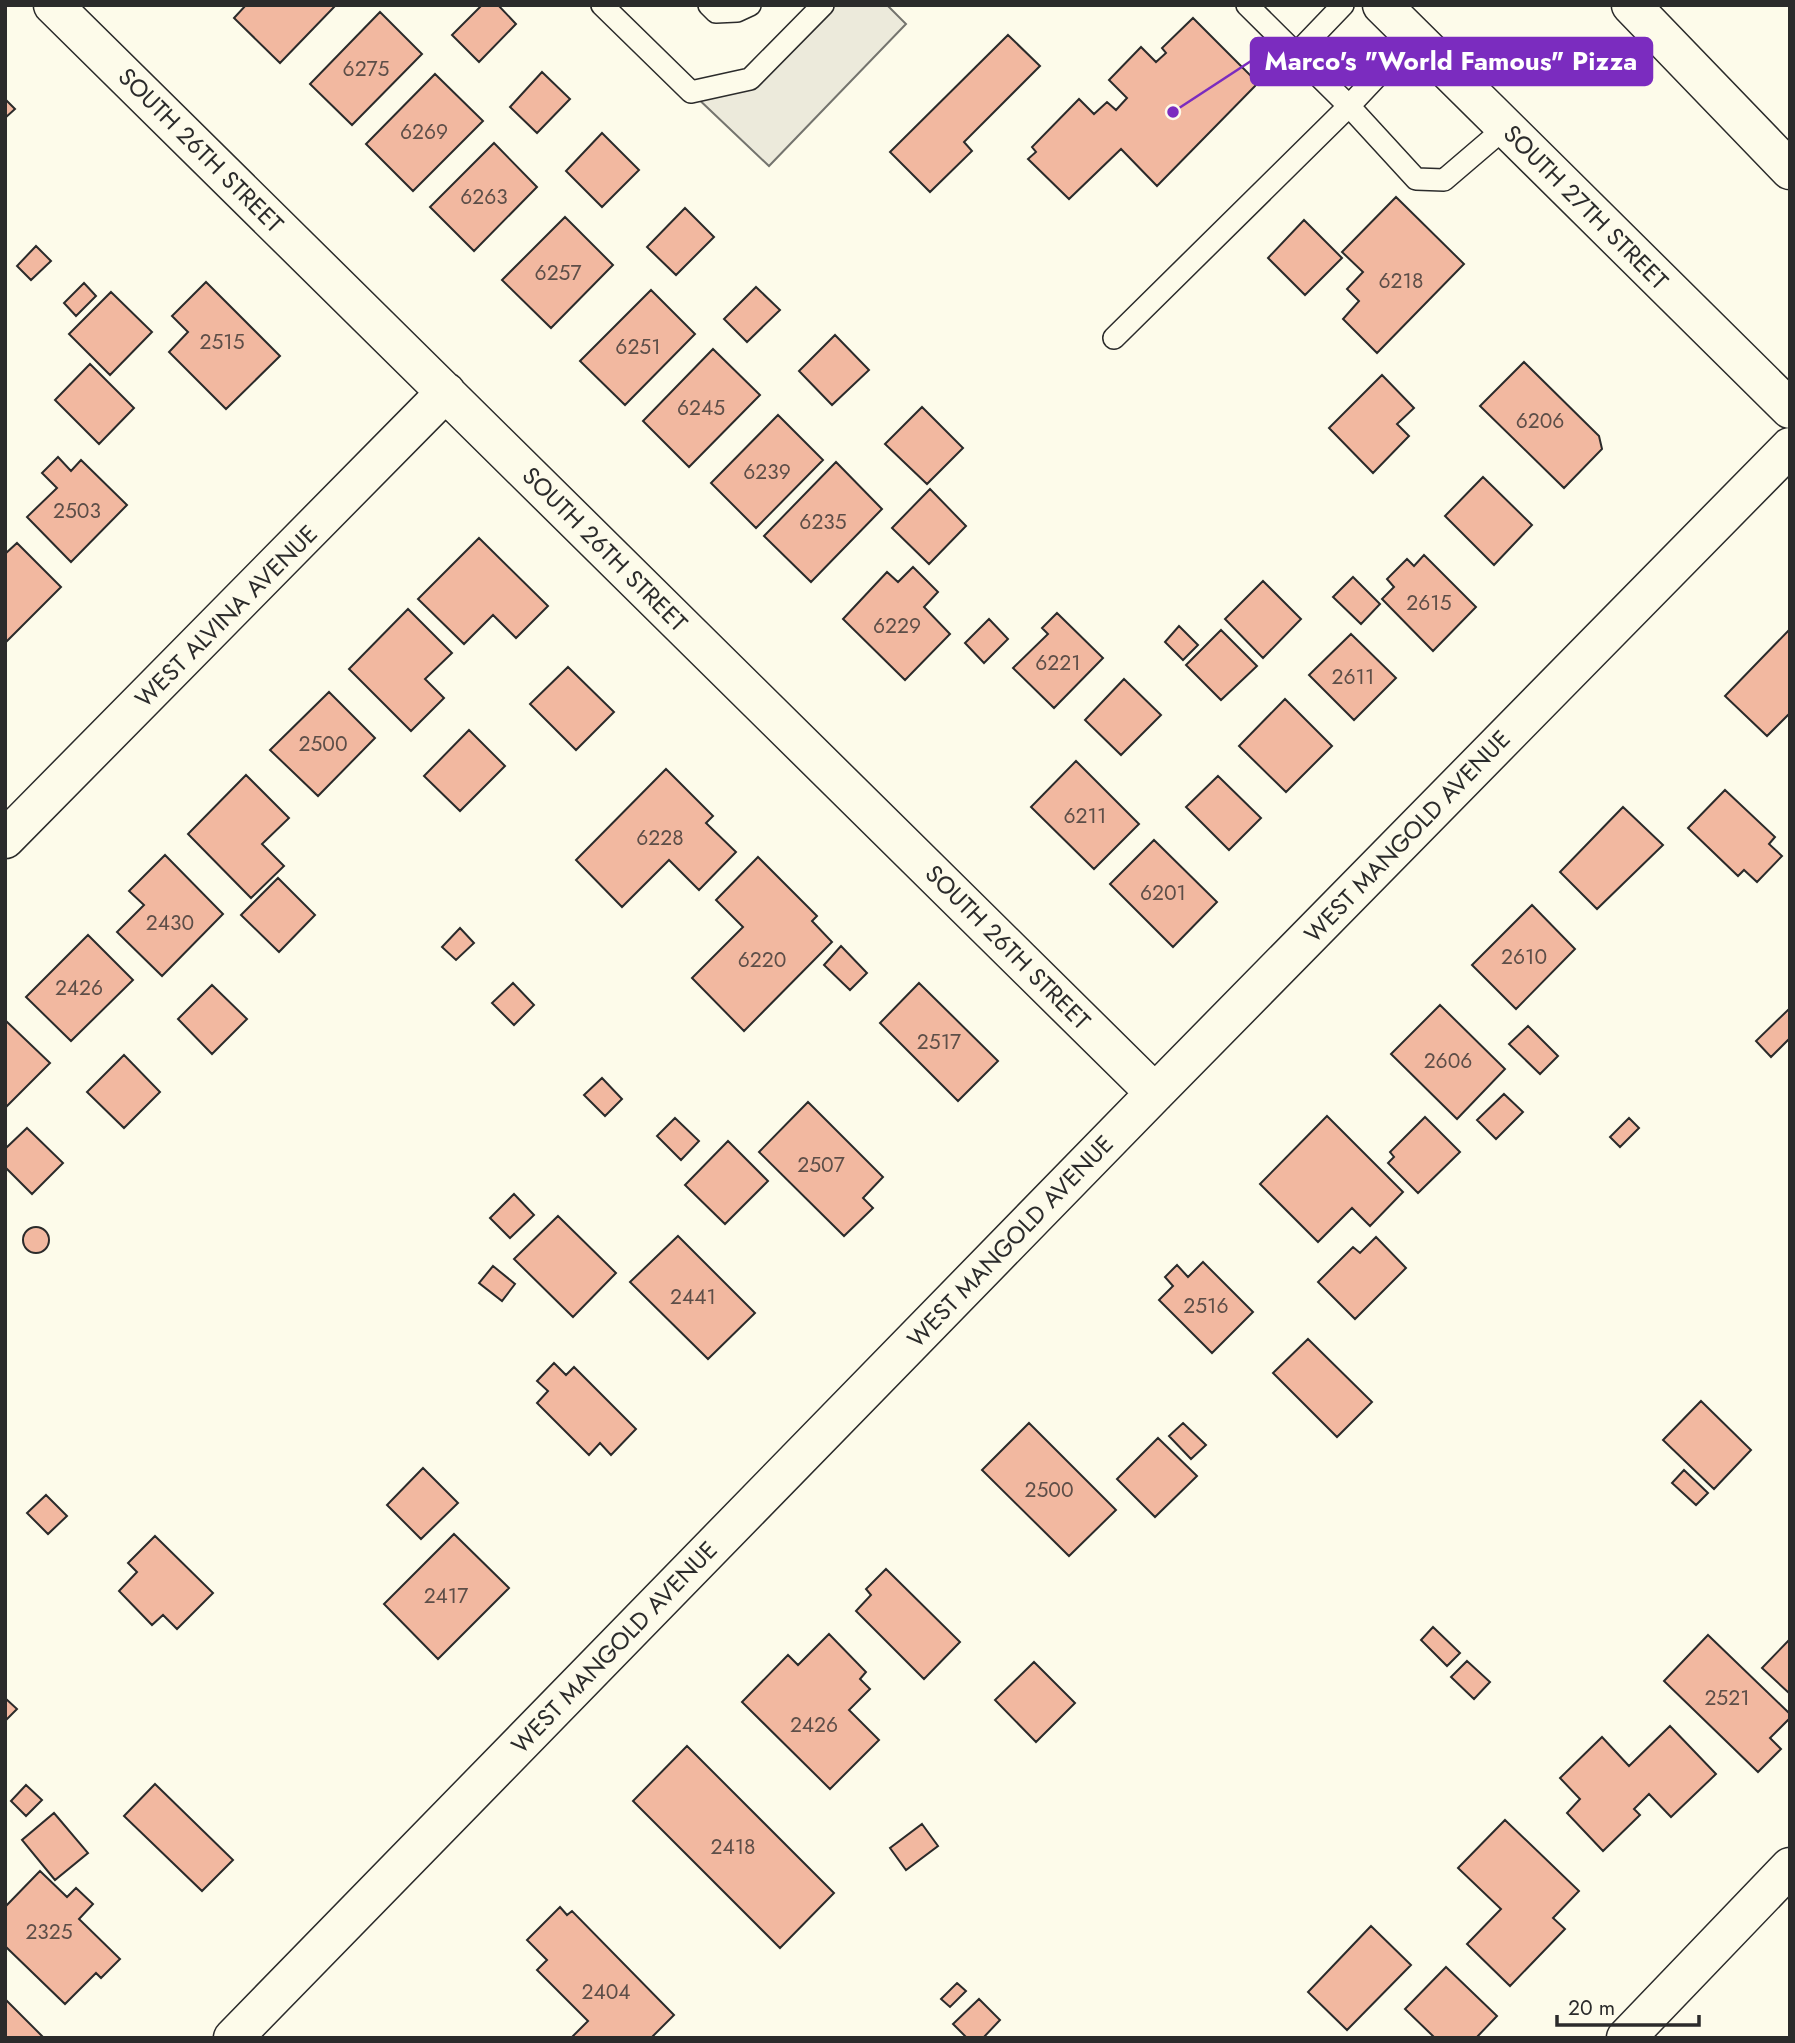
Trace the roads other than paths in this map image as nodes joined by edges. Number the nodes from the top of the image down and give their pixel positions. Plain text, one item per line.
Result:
1 (53, 5) edge
2 (602, 5) edge
3 (709, 5) edge
4 (750, 5) edge
5 (823, 5) edge
6 (1247, 5) edge
7 (1343, 5) edge
8 (1382, 5) edge
9 (1599, 5) edge
10 (1642, 17) edge
11 (1414, 37) junction
12 (1296, 54) junction
13 (1349, 106) junction
14 (1506, 127) junction
15 (1790, 170) edge
16 (1114, 338) dead end
17 (446, 392) junction
18 (1790, 410) edge
19 (1790, 447) edge
20 (5, 839) edge
21 (1155, 1093) junction
22 (1790, 1867) edge
23 (233, 2038) edge
24 (1626, 2038) edge

1 - 17 street, SOUTH 26TH STREET
2 - 5 lane
3 - 4 lane
6 - 12 lane
7 - 12 lane
8 - 11 street, SOUTH 27TH STREET
9 - 10 street
10 - 15 street
11 - 13 lane
11 - 14 street, SOUTH 27TH STREET
12 - 13 lane
13 - 14 lane
13 - 16 lane
14 - 18 street, SOUTH 27TH STREET
17 - 20 street, WEST ALVINA AVENUE
17 - 21 street, SOUTH 26TH STREET
19 - 21 street, WEST MANGOLD AVENUE
21 - 23 street, WEST MANGOLD AVENUE
22 - 24 street

